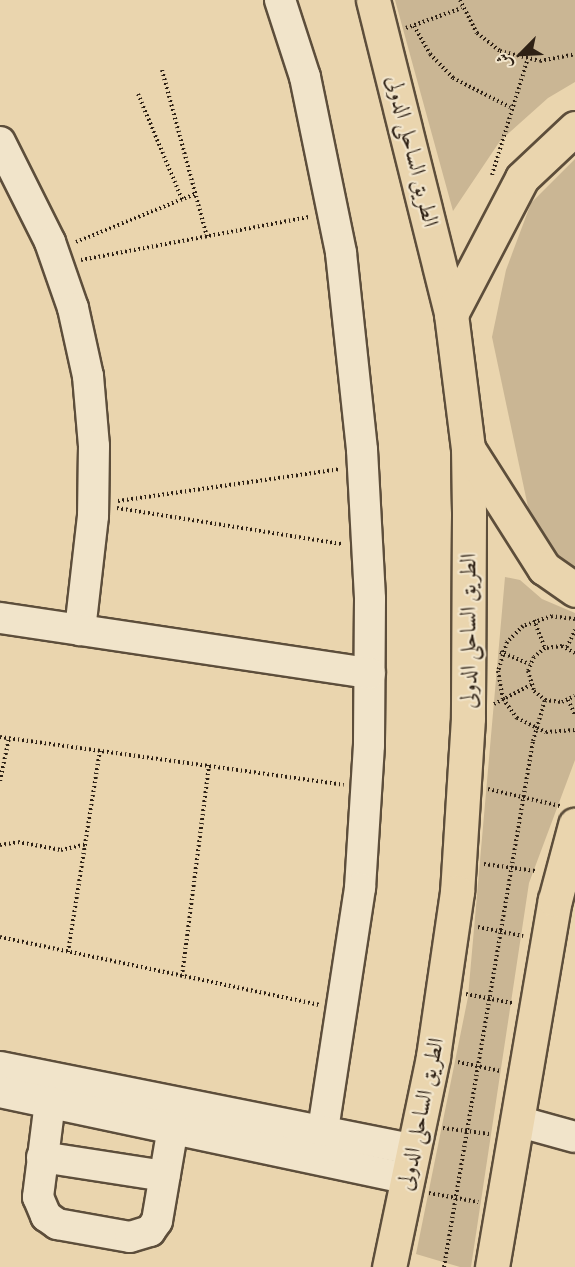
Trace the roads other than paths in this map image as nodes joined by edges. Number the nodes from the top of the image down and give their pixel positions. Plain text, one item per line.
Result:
1 (280, 0) edge
2 (373, 0) edge
3 (575, 128) edge
4 (0, 142) edge
5 (451, 314) junction
6 (468, 448) junction
7 (573, 604) edge
8 (0, 618) edge
9 (80, 630) junction
10 (370, 673) junction
11 (570, 816) edge
12 (0, 1066) edge
13 (0, 1092) edge
14 (50, 1102) junction
15 (173, 1127) junction
16 (515, 1129) junction
17 (575, 1137) edge
18 (320, 1143) junction
19 (42, 1157) junction
20 (410, 1160) junction
21 (165, 1176) junction
22 (389, 1267) edge
23 (492, 1267) edge

1 - 10 street
2 - 5 highway, الطريق الساحلى الدولى
3 - 5 highway
4 - 9 street
5 - 6 highway, الطريق الساحلى الدولى
6 - 7 highway
6 - 20 highway, الطريق الساحلى الدولى
8 - 9 street
9 - 10 street
10 - 18 street
11 - 16 highway
12 - 18 street
13 - 14 street
14 - 15 street
14 - 19 street
15 - 18 street
15 - 21 street
16 - 17 street
16 - 23 highway
18 - 20 street
19 - 21 street
19 - 21 street
20 - 22 highway, الطريق الساحلى الدولى

